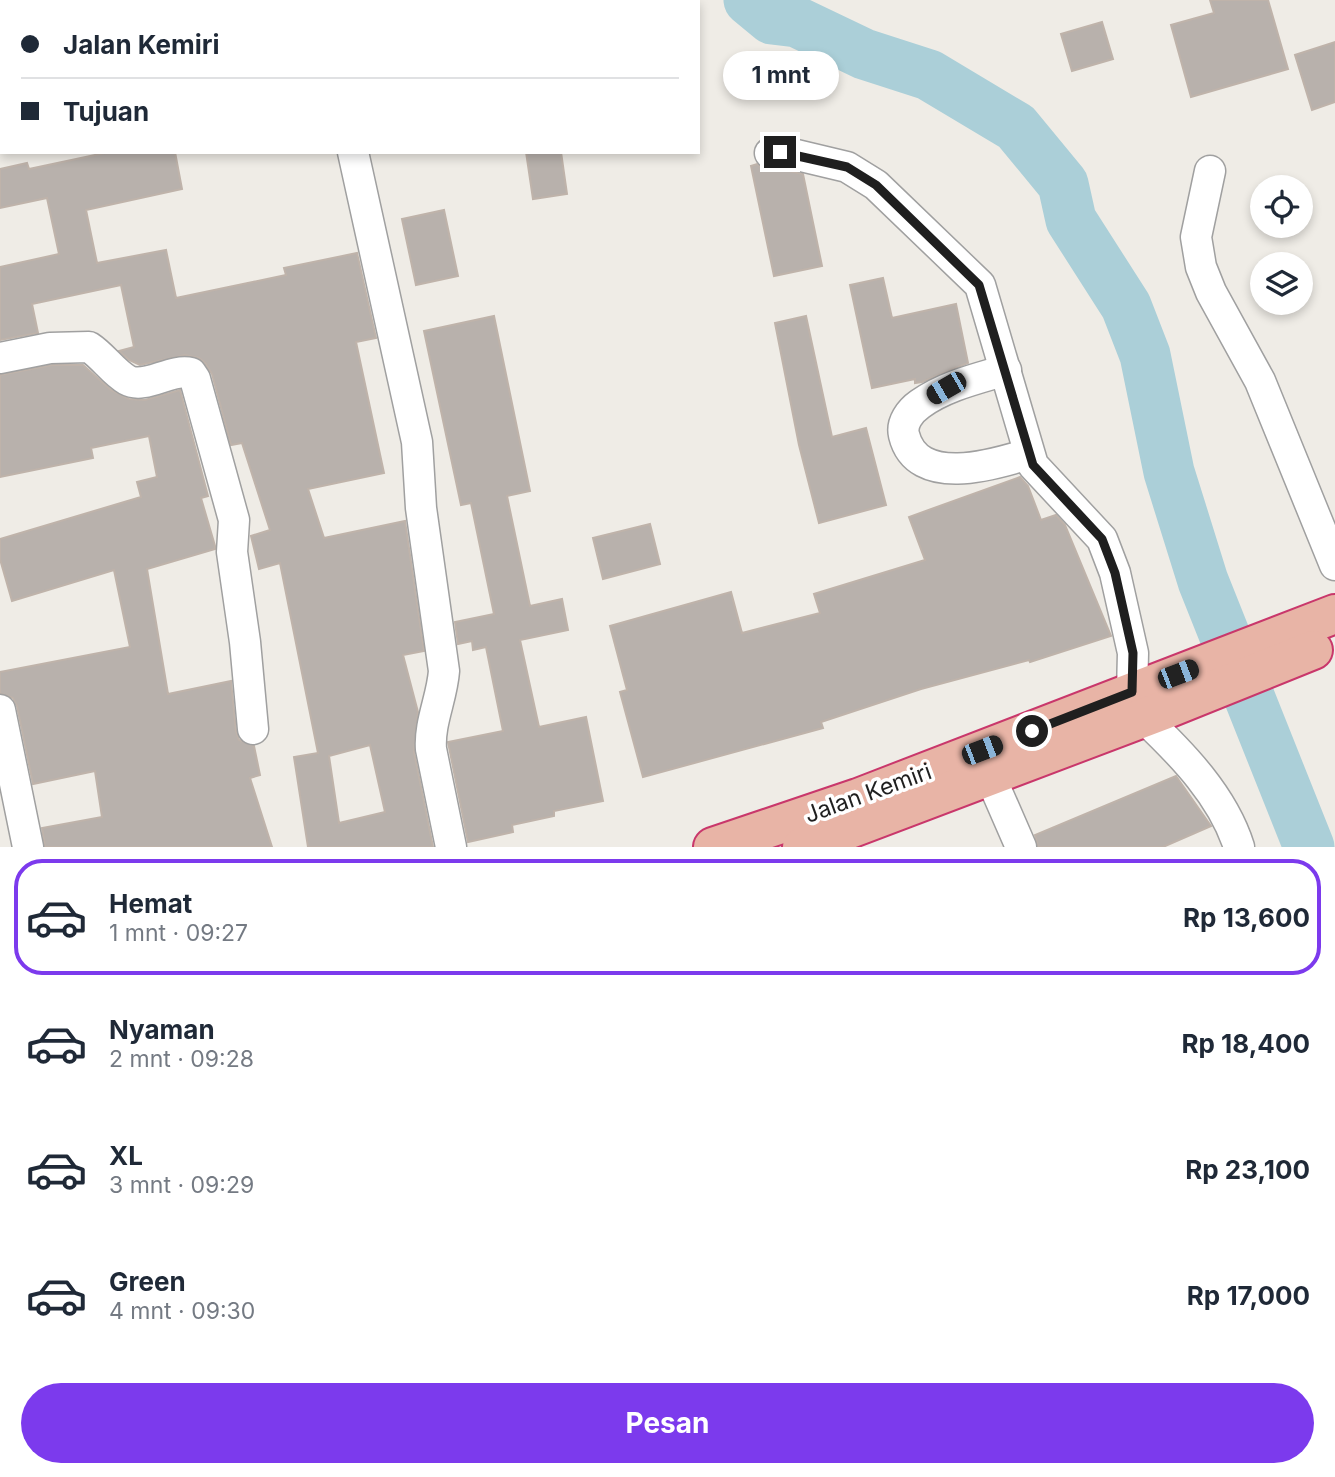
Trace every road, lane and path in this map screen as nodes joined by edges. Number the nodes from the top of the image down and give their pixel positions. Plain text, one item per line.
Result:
1 (770, 153) dead end
2 (352, 154) edge
3 (1210, 171) dead end
4 (0, 358) edge
5 (1006, 370) junction
6 (1028, 454) junction
7 (1335, 565) edge
8 (1322, 633) edge
9 (1148, 701) junction
10 (0, 710) edge
11 (253, 729) dead end
12 (990, 776) junction
13 (28, 847) edge
14 (451, 847) edge
15 (713, 847) edge
16 (802, 847) edge
17 (1021, 847) edge
18 (1239, 847) edge

1 - 5 street
2 - 14 street
3 - 7 street
4 - 11 street
5 - 6 street
5 - 6 street
6 - 9 street
8 - 9 highway, Jalan Kemiri
9 - 12 highway, Jalan Kemiri
9 - 15 highway, Jalan Kemiri
9 - 18 street
10 - 13 street
12 - 16 highway, Jalan Kemiri
12 - 17 street

